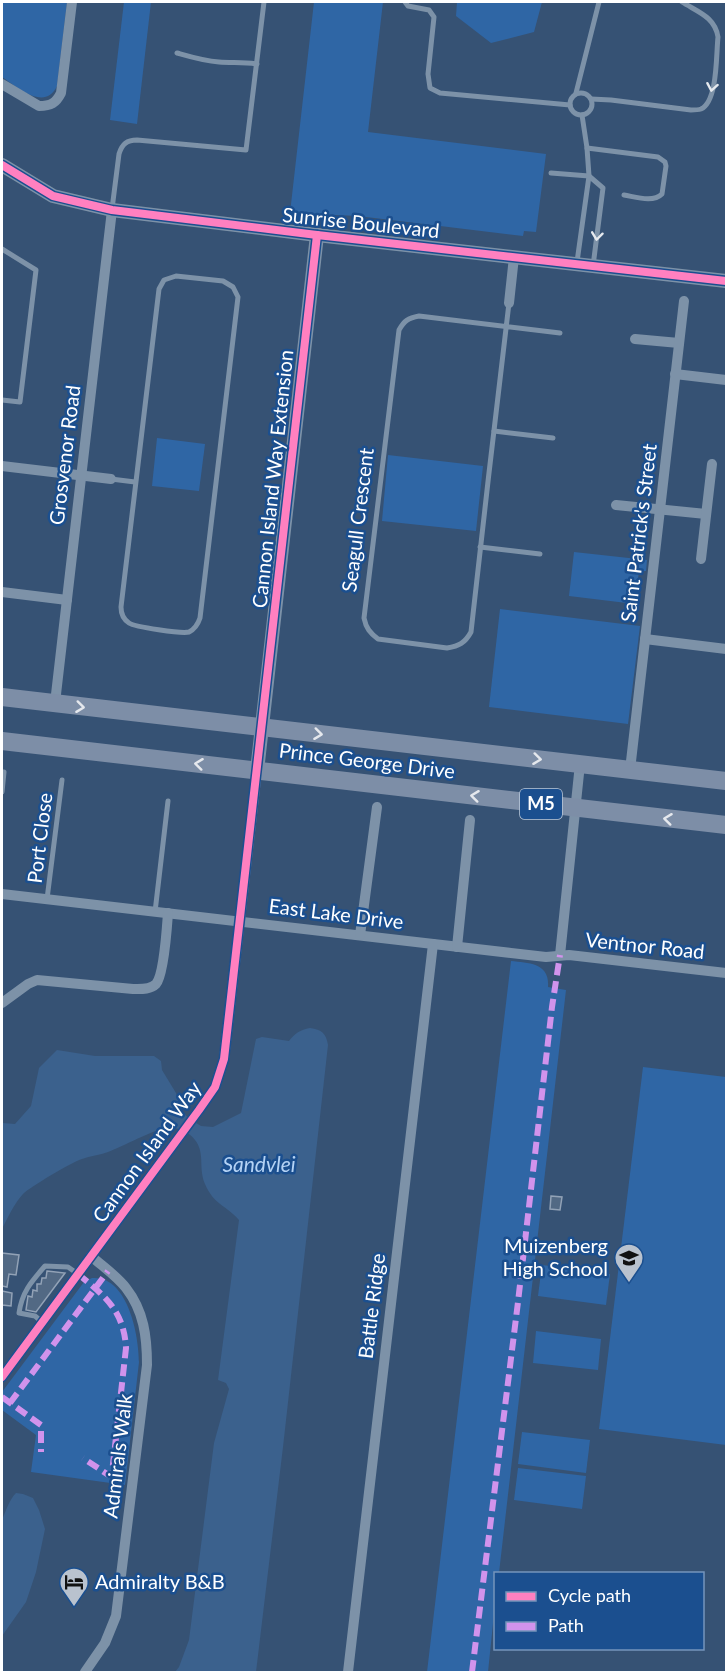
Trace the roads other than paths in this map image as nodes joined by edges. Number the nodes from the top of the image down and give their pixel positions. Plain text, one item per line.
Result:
1 (72, 2) edge
2 (264, 2) edge
3 (405, 2) edge
4 (599, 2) edge
5 (682, 2) edge
6 (177, 53) dead end
7 (257, 64) junction
8 (2, 84) edge
9 (576, 93) junction
10 (591, 99) junction
11 (570, 105) junction
12 (582, 115) junction
13 (587, 148) junction
14 (2, 165) edge
15 (551, 173) dead end
16 (589, 176) junction
17 (624, 195) dead end
18 (112, 210) junction
19 (317, 235) junction
20 (2, 249) edge
21 (514, 257) junction
22 (577, 264) junction
23 (593, 266) junction
24 (726, 281) edge
25 (684, 301) dead end
26 (509, 303) joint
27 (506, 326) junction
28 (560, 333) dead end
29 (635, 339) dead end
30 (679, 343) junction
31 (675, 374) junction
32 (726, 380) edge
33 (2, 400) edge
34 (494, 431) junction
35 (553, 438) dead end
36 (712, 464) dead end
37 (2, 466) edge
38 (81, 476) junction
39 (111, 479) joint
40 (135, 482) junction
41 (615, 505) dead end
42 (660, 510) junction
43 (706, 514) junction
44 (480, 547) junction
45 (540, 554) dead end
46 (701, 559) dead end
47 (2, 592) edge
48 (67, 600) junction
49 (645, 639) junction
50 (726, 649) edge
51 (2, 697) edge
52 (55, 704) junction
53 (262, 727) junction
54 (2, 741) edge
55 (580, 764) junction
56 (630, 770) junction
57 (257, 771) junction
58 (2, 772) edge
59 (62, 780) dead end
60 (726, 781) edge
61 (2, 792) edge
62 (168, 801) dead end
63 (377, 807) dead end
64 (575, 808) junction
65 (470, 820) dead end
66 (726, 825) edge
67 (2, 894) edge
68 (47, 899) junction
69 (155, 912) junction
70 (168, 913) junction
71 (240, 921) junction
72 (360, 935) junction
73 (433, 944) junction
74 (457, 947) junction
75 (560, 956) junction
76 (726, 973) edge
77 (2, 1003) edge
78 (91, 1256) junction
79 (78, 1274) junction
80 (42, 1322) junction
81 (2, 1377) edge
82 (86, 1672) edge
83 (348, 1672) edge

1 - 8 street
2 - 7 lane
3 - 11 lane
4 - 9 lane
5 -> 10 lane
6 - 7 lane
7 - 18 lane
9 - 10 lane
9 - 11 lane
10 - 12 lane
11 - 12 lane
12 - 13 lane
13 - 16 lane
13 - 17 lane
14 - 18 street, Sunrise Boulevard
15 - 16 lane
16 - 22 lane
16 -> 23 lane
18 - 19 street, Sunrise Boulevard
18 - 38 street, Grosvenor Road
19 - 21 street, Sunrise Boulevard
19 - 53 street, Cannon Island Way Extension
20 - 33 lane
21 - 22 street, Sunrise Boulevard
21 - 26 street, Seagull Crescent
22 - 23 street, Sunrise Boulevard
23 - 24 street, Sunrise Boulevard
25 - 30 street, Saint Patrick's Street
26 - 27 lane, Seagull Crescent
27 - 28 lane, Seagull Crescent
27 - 34 lane, Seagull Crescent
27 - 44 lane, Seagull Crescent
29 - 30 street
30 - 31 street, Saint Patrick's Street
31 - 32 street
31 - 42 street, Saint Patrick's Street
34 - 35 lane
34 - 44 lane, Seagull Crescent
36 - 43 street
37 - 38 street
38 - 39 street
38 - 48 street, Grosvenor Road
39 - 40 lane
40 - 40 lane
41 - 42 street
42 - 43 street
42 - 49 street, Saint Patrick's Street
43 - 46 street
44 - 45 lane
47 - 48 street
48 - 52 street, Grosvenor Road
49 - 50 street
49 - 56 street, Saint Patrick's Street
51 - 52 main road, Prince George Drive / M5
52 -> 53 main road, Prince George Drive / M5
53 -> 55 main road, Prince George Drive / M5
53 - 57 street, Cannon Island Way Extension
57 -> 54 main road, Prince George Drive / M5
55 - 56 main road, Prince George Drive / M5
55 - 64 street
56 - 60 main road, Prince George Drive / M5
64 -> 57 main road, Prince George Drive / M5
57 - 71 street, Cannon Island Way
58 - 61 lane
59 - 68 lane, Port Close
62 - 69 lane
63 - 72 street
66 -> 64 main road, Prince George Drive / M5
64 - 75 street
65 - 74 street
67 - 68 street, East Lake Drive
68 - 69 street, East Lake Drive
69 - 70 street, East Lake Drive
70 - 71 street, East Lake Drive
70 - 77 street
71 - 72 street, East Lake Drive
71 - 78 street, Cannon Island Way
72 - 73 street, East Lake Drive
73 - 74 street, East Lake Drive
73 - 83 street, Battle Ridge
74 - 75 street, East Lake Drive
75 - 76 street, Ventnor Road
78 - 79 street, Cannon Island Way
78 - 82 street, Admirals Walk
79 - 80 street, Cannon Island Way
79 - 80 lane
80 - 81 street, Cannon Island Way

